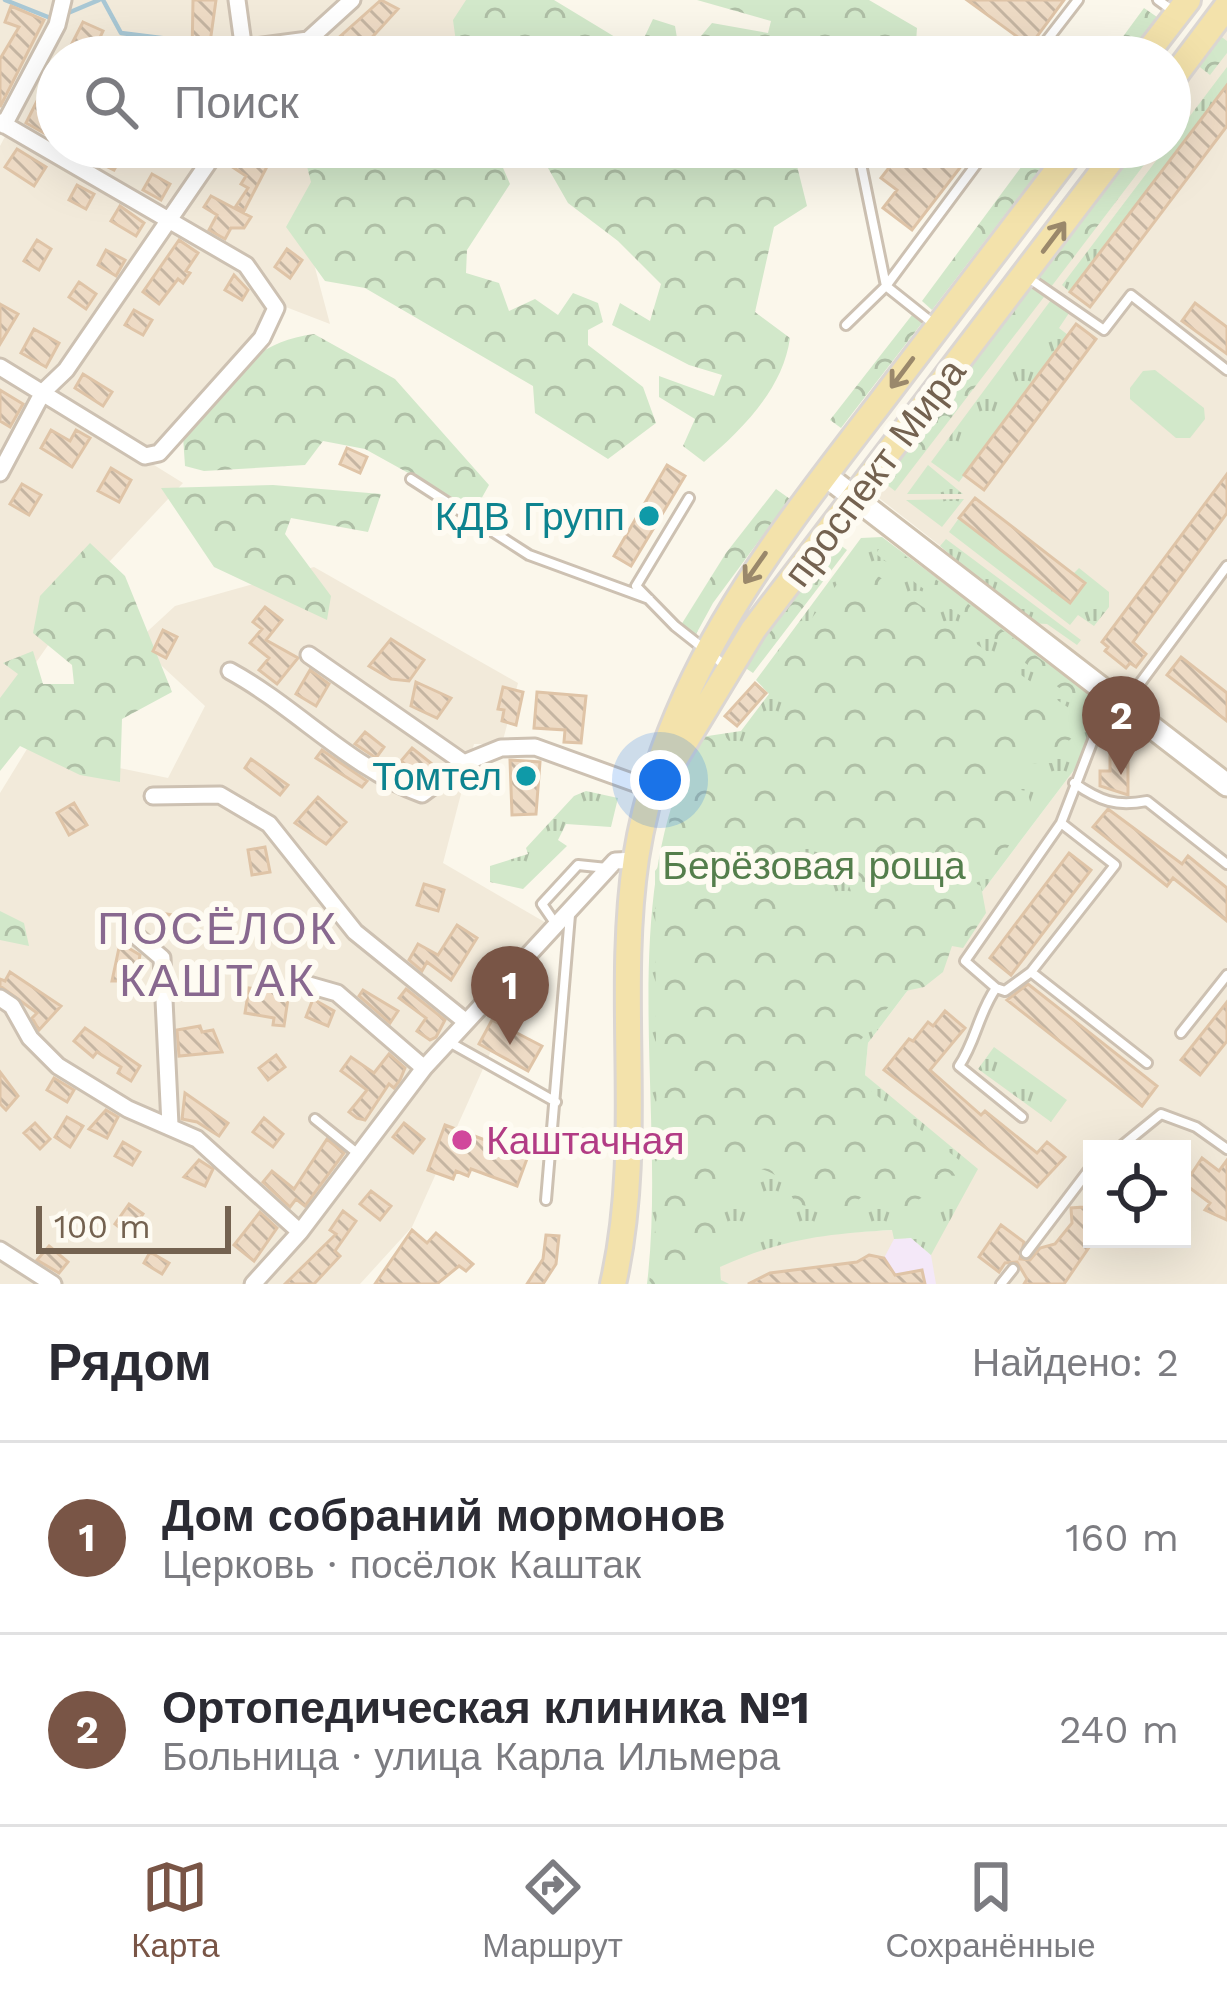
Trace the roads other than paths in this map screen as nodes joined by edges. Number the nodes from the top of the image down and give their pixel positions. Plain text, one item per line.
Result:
1 (62, 0) edge
2 (237, 0) edge
3 (352, 0) edge
4 (1078, 0) edge
5 (1174, 5) edge
6 (1218, 26) edge
7 (50, 36) edge
8 (241, 36) edge
9 (312, 36) edge
10 (1050, 36) edge
11 (1156, 36) edge
12 (1191, 58) edge
13 (36, 61) edge
14 (2, 123) edge
15 (36, 142) edge
16 (83, 168) edge
17 (204, 168) edge
18 (861, 168) edge
19 (973, 168) edge
20 (1059, 168) edge
21 (1105, 168) edge
22 (170, 216) junction
23 (994, 252) junction
24 (1025, 275) junction
25 (886, 286) junction
26 (846, 325) dead end
27 (938, 327) junction
28 (0, 367) edge
29 (1227, 370) edge
30 (43, 392) junction
31 (0, 473) edge
32 (825, 475) junction
33 (411, 479) dead end
34 (855, 497) junction
35 (689, 498) dead end
36 (1227, 566) edge
37 (649, 599) junction
38 (705, 651) junction
39 (309, 655) dead end
40 (728, 668) junction
41 (230, 671) dead end
42 (1117, 701) junction
43 (464, 763) junction
44 (1074, 783) junction
45 (1227, 785) edge
46 (153, 796) dead end
47 (648, 800) junction
48 (1061, 823) junction
49 (636, 860) junction
50 (1227, 864) edge
51 (608, 868) junction
52 (570, 909) junction
53 (556, 924) junction
54 (128, 929) dead end
55 (1031, 972) junction
56 (1227, 975) edge
57 (309, 985) dead end
58 (996, 988) junction
59 (0, 998) edge
60 (466, 1021) junction
61 (1181, 1033) dead end
62 (448, 1041) junction
63 (1147, 1063) dead end
64 (424, 1068) junction
65 (556, 1102) junction
66 (1022, 1118) dead end
67 (315, 1119) dead end
68 (170, 1125) junction
69 (1129, 1140) edge
70 (1227, 1149) edge
71 (358, 1154) junction
72 (1083, 1178) edge
73 (546, 1200) dead end
74 (300, 1232) junction
75 (0, 1250) edge
76 (1026, 1253) dead end
77 (1013, 1269) dead end
78 (52, 1284) edge
79 (253, 1284) edge
80 (613, 1284) edge
81 (1001, 1284) edge

1 - 7 street
2 - 8 street
3 - 9 street
4 - 10 lane
5 - 6 main road
5 - 11 main road
6 - 12 main road
13 - 14 street
14 - 15 street
16 - 22 street
17 - 22 street
18 - 25 lane
19 - 25 lane
20 - 23 main road, проспект Мира
24 -> 21 main road, проспект Мира
22 - 30 street
22 - 30 street
23 - 24 main road
23 - 27 main road, проспект Мира
24 - 29 lane
24 - 34 main road, проспект Мира
25 - 26 lane
25 - 27 lane
27 -> 32 main road, проспект Мира
28 - 30 street
30 - 31 street
32 - 34 street
32 -> 38 main road, проспект Мира
33 - 37 lane
34 - 40 main road, проспект Мира
34 - 42 street
35 - 37 lane
36 - 42 lane
37 - 38 lane
38 - 40 lane
38 - 47 main road, проспект Мира
39 - 43 street
40 - 47 main road, проспект Мира
41 - 43 street
42 - 44 lane
42 - 45 street
43 - 47 street
44 - 48 lane
44 - 50 lane
46 - 60 street
47 - 49 main road, проспект Мира
48 - 55 lane
48 - 58 lane
49 - 51 street
49 - 80 main road, проспект Мира
51 - 52 street
51 - 53 lane
52 - 53 street
52 - 65 lane
53 - 60 street
54 - 68 street
55 - 58 lane
55 - 63 lane
56 - 61 lane
57 - 64 street
58 - 66 lane
59 - 68 street
60 - 62 street
62 - 64 street
62 - 65 lane
64 - 71 street
65 - 73 lane
67 - 71 lane
68 - 74 street
69 - 70 lane
71 - 74 street
72 - 76 lane
74 - 79 street
75 - 78 street
77 - 81 lane

